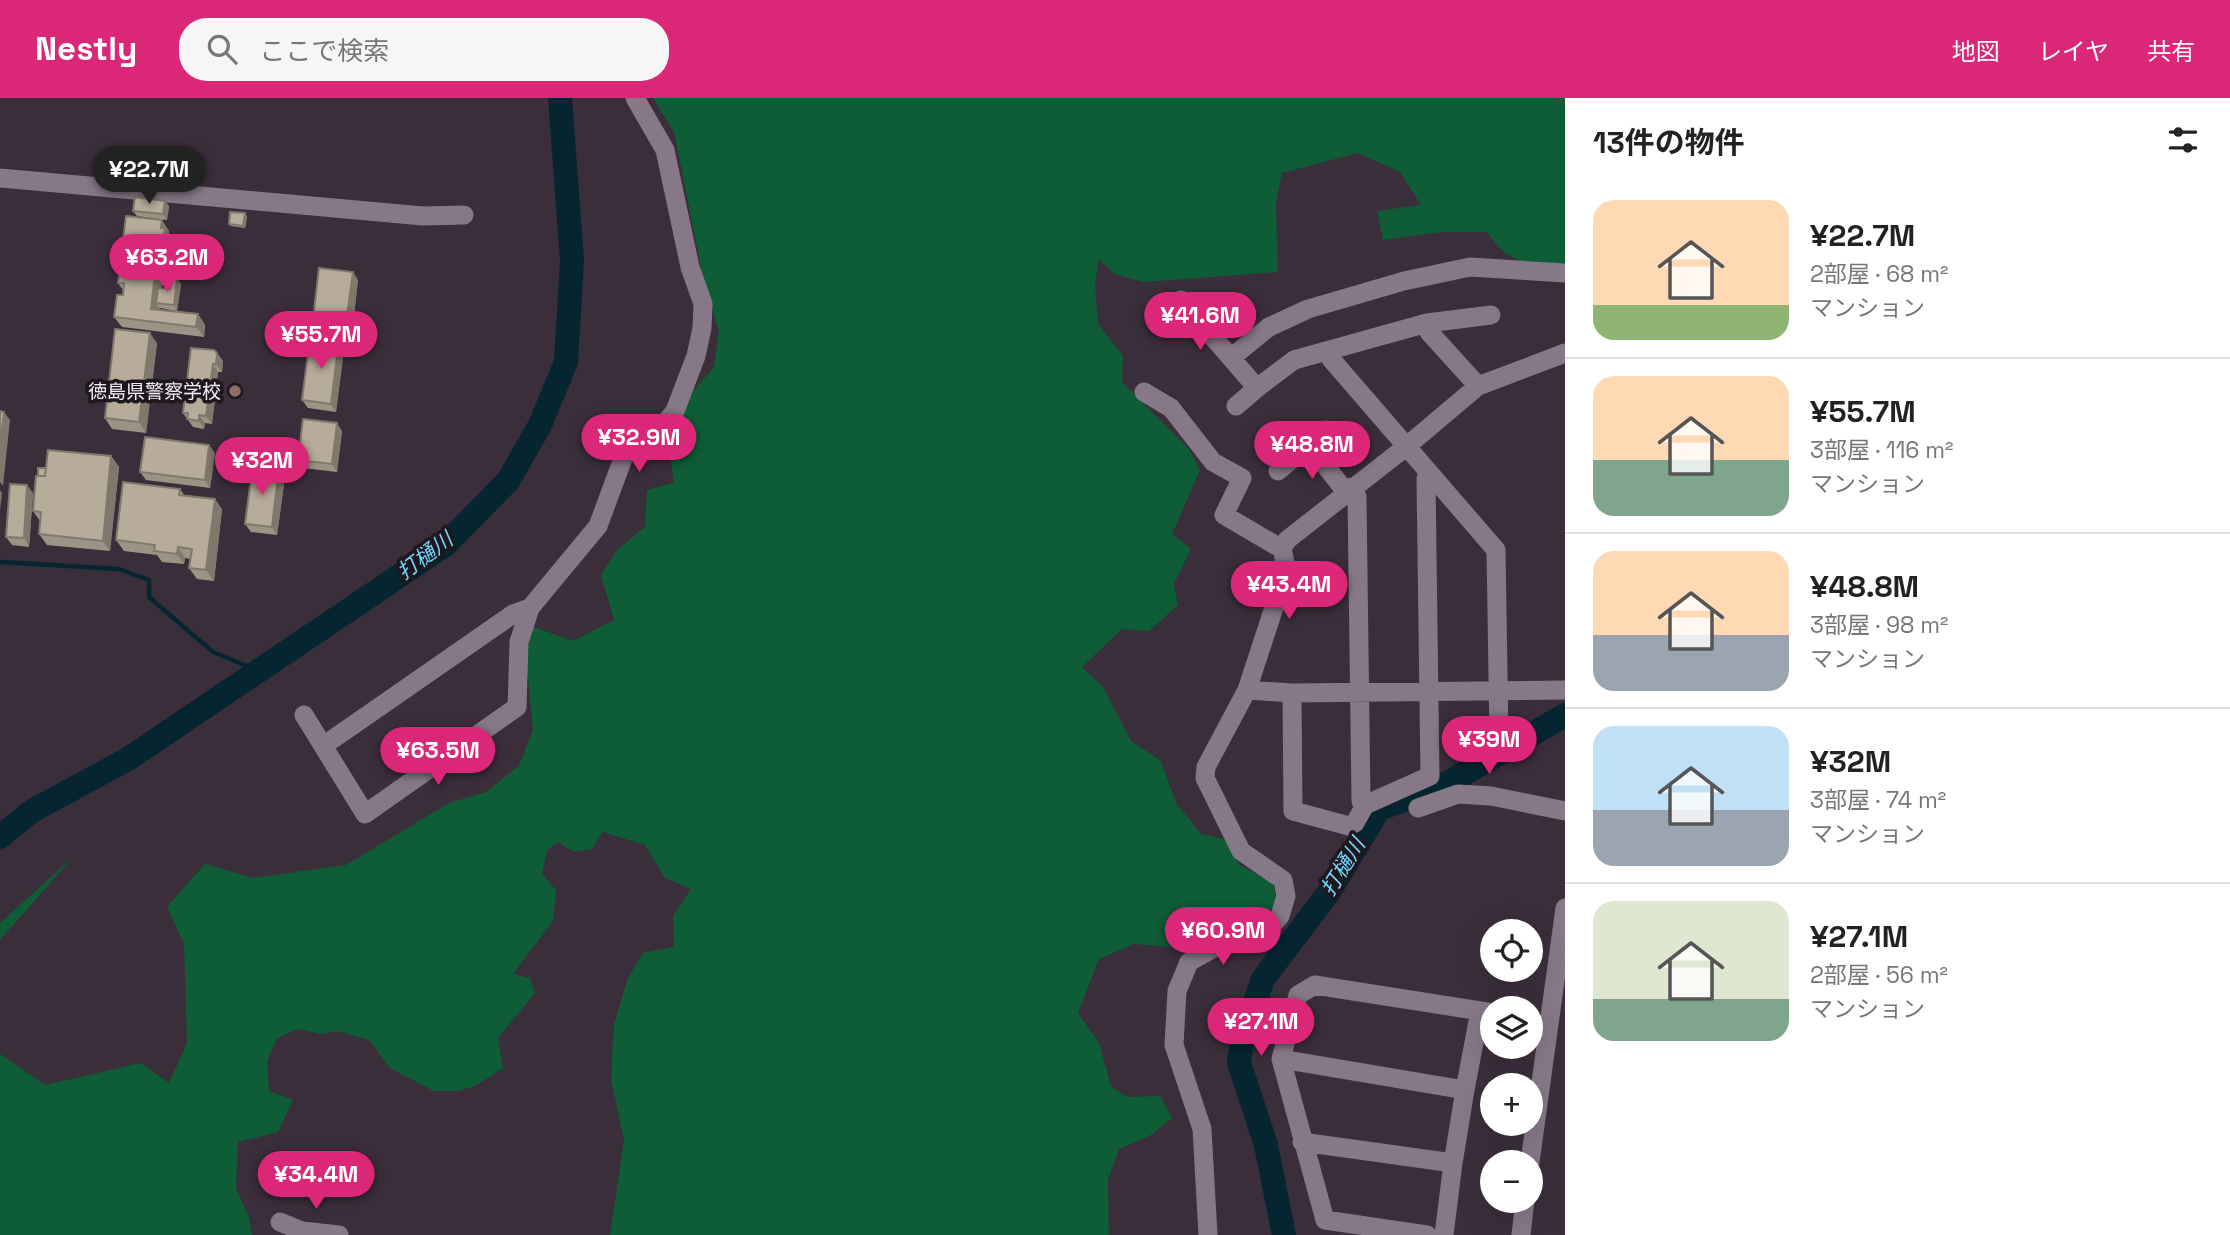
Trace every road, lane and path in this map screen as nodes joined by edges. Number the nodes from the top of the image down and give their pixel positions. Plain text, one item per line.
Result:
1 (635, 98) edge
2 (0, 178) edge
3 (464, 215) dead end
4 (1565, 273) edge
5 (1181, 300) dead end
6 (1491, 315) dead end
7 (1427, 323) junction
8 (1328, 352) junction
9 (1565, 353) edge
10 (1232, 357) junction
11 (1478, 386) junction
12 (1257, 388) junction
13 (1144, 392) dead end
14 (1236, 406) dead end
15 (1327, 430) dead end
16 (1310, 446) junction
17 (1407, 446) junction
18 (1278, 471) dead end
19 (1429, 473) junction
20 (1349, 490) junction
21 (1282, 549) junction
22 (530, 608) junction
23 (1247, 690) junction
24 (1565, 690) edge
25 (1499, 691) junction
26 (1360, 692) junction
27 (1429, 692) junction
28 (1292, 693) junction
29 (304, 715) dead end
30 (1499, 736) dead end
31 (323, 746) junction
32 (1365, 805) junction
33 (1418, 808) dead end
34 (1565, 811) edge
35 (1565, 908) edge
36 (1480, 1011) edge
37 (1549, 1013) edge
38 (1480, 1034) edge
39 (1281, 1059) junction
40 (1465, 1090) junction
41 (1301, 1142) junction
42 (1532, 1150) edge
43 (1453, 1163) junction
44 (1524, 1213) edge
45 (280, 1222) dead end
46 (339, 1235) edge
47 (1208, 1235) edge
48 (1427, 1235) edge
49 (1444, 1235) edge
50 (1521, 1235) edge

1 - 22 street
2 - 3 street
4 - 10 street
5 - 10 street
6 - 7 street
7 - 8 street
7 - 11 street
8 - 12 street
8 - 17 street
9 - 11 street
10 - 12 street
11 - 17 street
12 - 14 street
13 - 21 street
15 - 16 street
16 - 18 street
16 - 20 street
17 - 19 street
17 - 20 street
19 - 25 street
19 - 27 street
20 - 21 street
20 - 26 street
21 - 23 street
22 - 31 street
22 - 31 street
23 - 28 street
23 - 47 street
24 - 25 street
25 - 27 street
25 - 30 street
26 - 27 street
26 - 28 street
26 - 32 street
27 - 32 street
28 - 32 street
29 - 31 street
33 - 34 street
35 - 37 street
36 - 39 street
37 - 42 street
38 - 40 street
39 - 40 street
39 - 41 street
40 - 43 street
41 - 43 street
41 - 48 street
43 - 49 street
44 - 50 street
45 - 46 street

